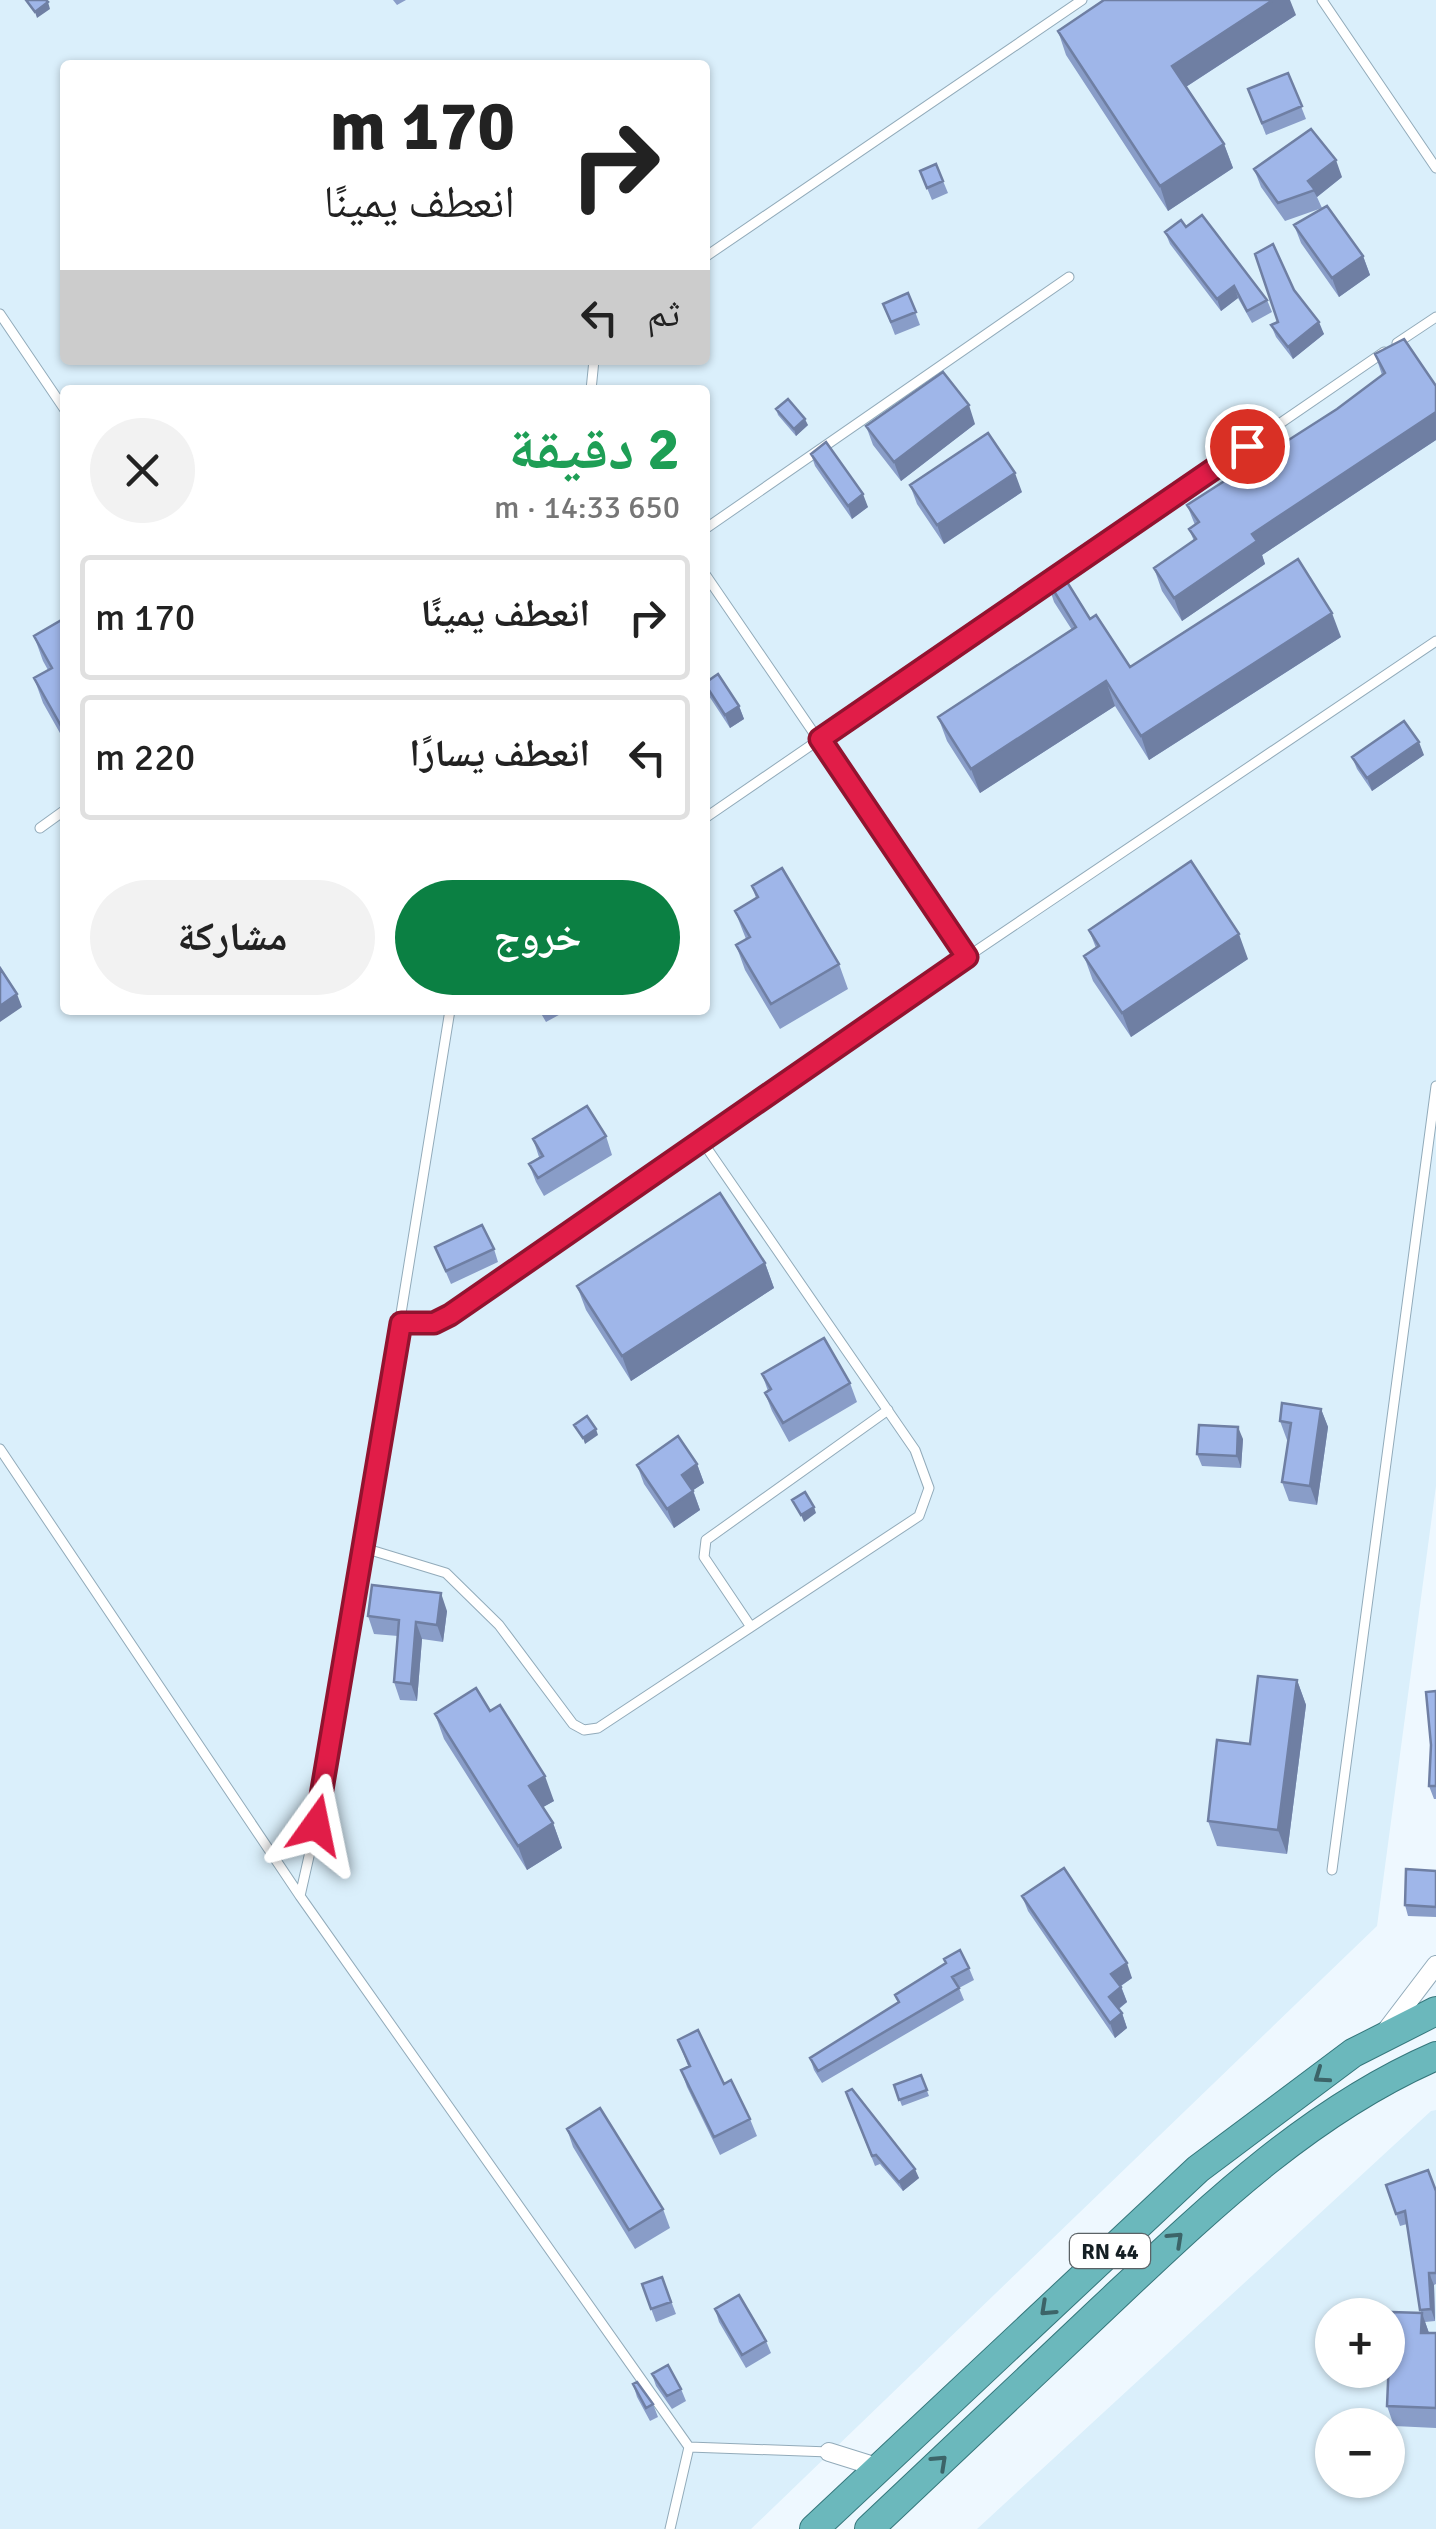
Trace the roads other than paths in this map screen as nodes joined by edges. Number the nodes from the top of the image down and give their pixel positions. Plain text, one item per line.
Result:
1 (1082, 0) edge
2 (1322, 0) edge
3 (1436, 168) edge
4 (710, 254) edge
5 (1069, 277) dead end
6 (0, 314) edge
7 (1436, 316) edge
8 (60, 403) edge
9 (710, 526) edge
10 (710, 581) edge
11 (1436, 641) edge
12 (820, 739) junction
13 (60, 814) edge
14 (710, 815) edge
15 (40, 828) dead end
16 (967, 957) junction
17 (449, 1015) edge
18 (1436, 1086) edge
19 (702, 1141) junction
20 (401, 1323) junction
21 (888, 1410) junction
22 (0, 1449) edge
23 (364, 1548) junction
24 (751, 1627) junction
25 (1332, 1870) dead end
26 (300, 1896) junction
27 (1436, 1965) edge
28 (1436, 2011) edge
29 (1379, 2040) junction
30 (1436, 2056) edge
31 (689, 2448) junction
32 (829, 2452) joint
33 (878, 2467) junction
34 (670, 2529) edge
35 (814, 2529) edge
36 (869, 2529) edge

1 - 4 lane
2 - 3 lane
5 - 9 lane
6 - 8 lane
7 - 12 lane
10 - 12 lane
11 - 16 lane
12 - 14 lane
12 - 16 lane
13 - 15 lane
16 - 19 lane
17 - 20 lane
18 - 25 lane
19 - 20 lane
19 - 21 lane
20 - 23 lane
21 - 24 lane
21 - 24 lane
22 - 26 lane
23 - 24 lane
23 - 26 lane
26 - 31 lane
27 - 29 street
28 - 29 highway, RN 44
29 -> 33 highway, RN 44
36 -> 30 highway, RN 44
31 - 32 lane
31 - 34 lane
32 - 33 street
33 - 35 highway, RN 44

